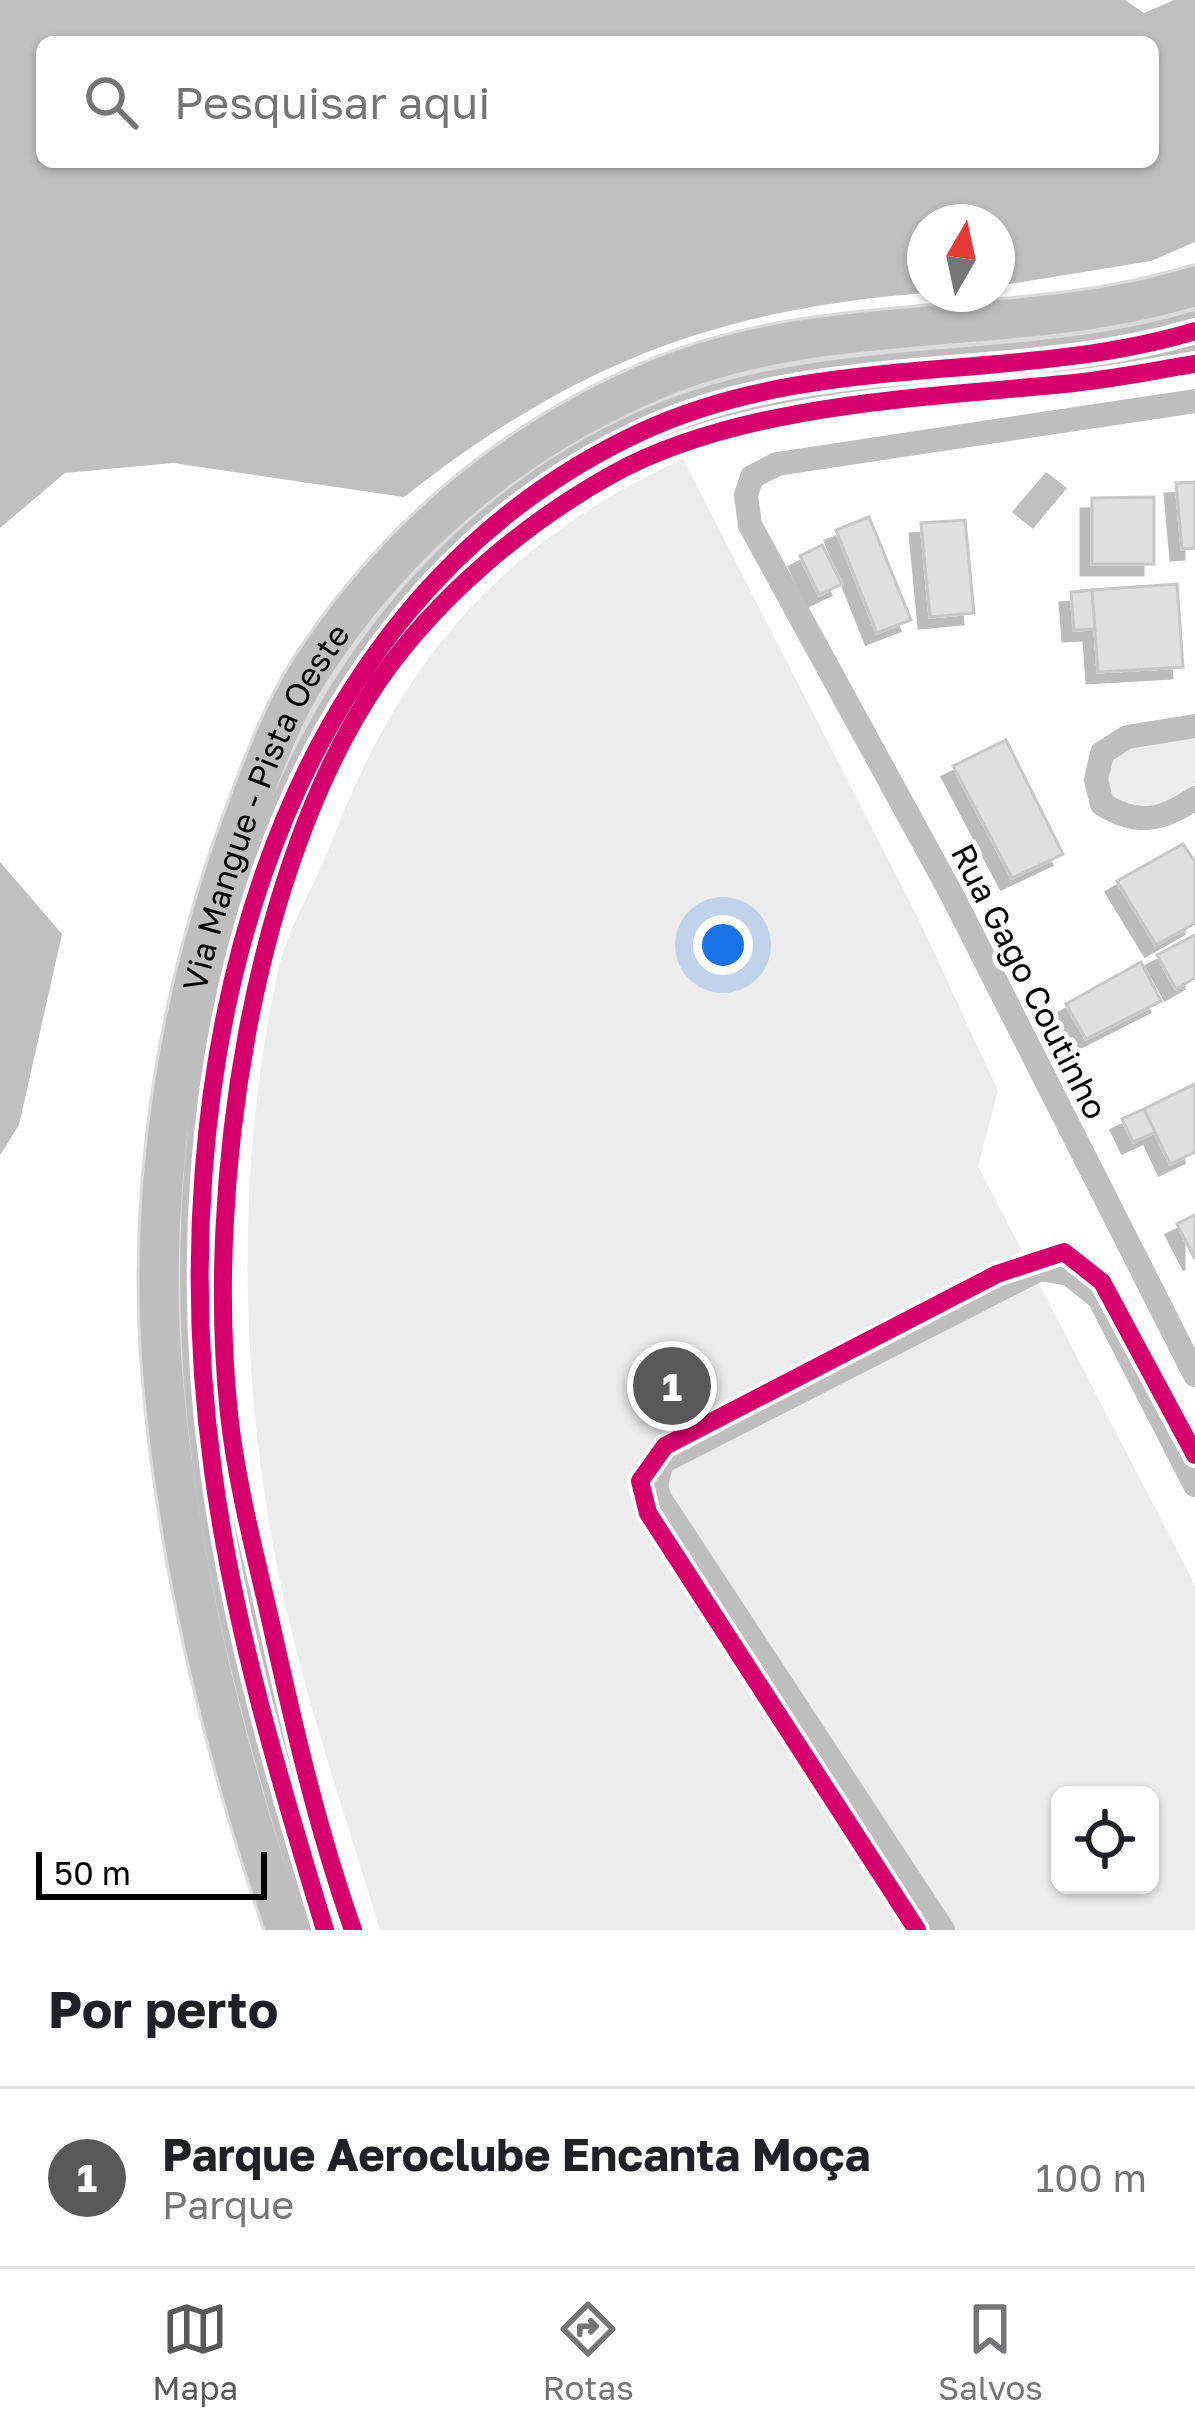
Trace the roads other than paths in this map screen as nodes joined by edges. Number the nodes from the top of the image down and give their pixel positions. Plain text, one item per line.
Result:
1 (1195, 286) edge
2 (1195, 331) edge
3 (1195, 401) edge
4 (1195, 726) edge
5 (1195, 798) edge
6 (1195, 1375) edge
7 (1195, 1485) edge
8 (286, 1930) edge
9 (325, 1930) edge
10 (943, 1930) edge

1 - 8 main road, Via Mangue - Pista Oeste
2 - 9 main road
3 - 6 street, Rua Gago Coutinho
4 - 5 street
7 - 10 street

